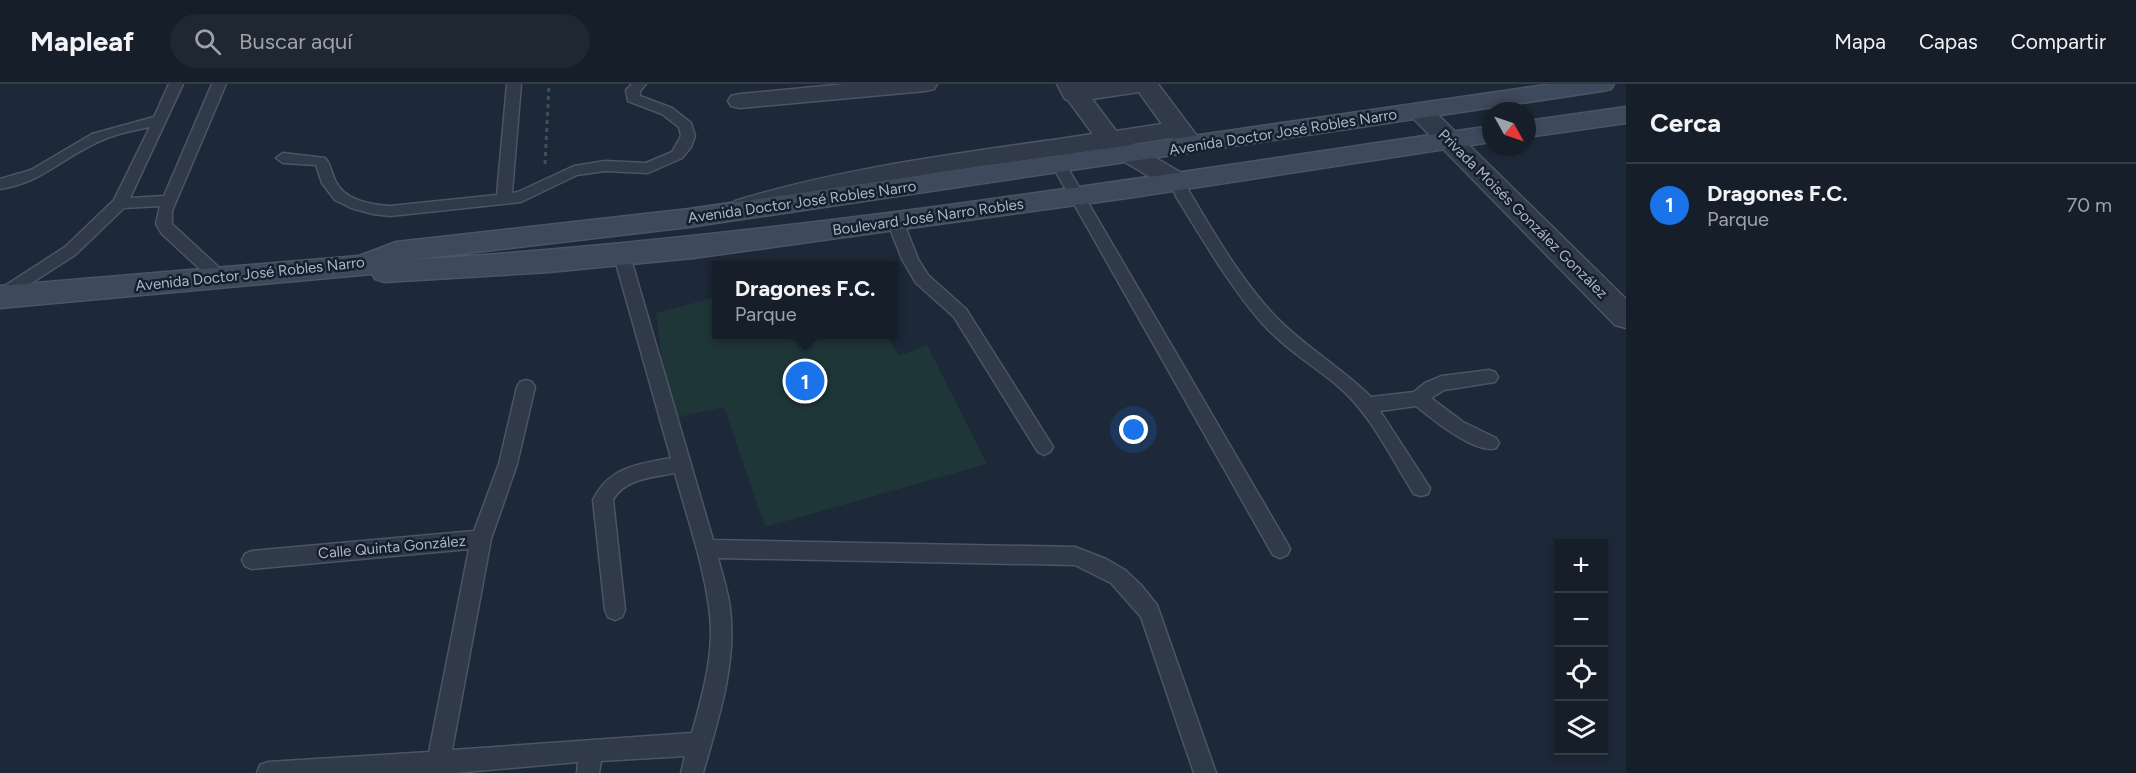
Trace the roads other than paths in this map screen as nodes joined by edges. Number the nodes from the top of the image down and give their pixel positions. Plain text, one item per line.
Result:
1 (176, 84) edge
2 (219, 84) edge
3 (514, 84) edge
4 (639, 84) edge
5 (925, 84) edge
6 (1144, 84) edge
7 (1602, 84) edge
8 (1071, 89) edge
9 (740, 101) dead end
10 (1420, 111) junction
11 (1626, 115) edge
12 (160, 120) junction
13 (1536, 128) edge
14 (1482, 135) edge
15 (1185, 137) junction
16 (1449, 140) junction
17 (1120, 148) junction
18 (283, 158) dead end
19 (1059, 165) junction
20 (1176, 181) junction
21 (0, 184) edge
22 (1077, 196) junction
23 (504, 198) junction
24 (169, 201) junction
25 (120, 203) junction
26 (733, 212) junction
27 (895, 221) junction
28 (622, 256) junction
29 (363, 266) junction
30 (220, 278) junction
31 (0, 297) edge
32 (1626, 317) edge
33 (1489, 377) dead end
34 (526, 387) dead end
35 (1419, 399) junction
36 (1367, 405) junction
37 (1491, 443) dead end
38 (1044, 447) dead end
39 (682, 464) junction
40 (1421, 488) dead end
41 (481, 539) junction
42 (706, 549) junction
43 (1280, 549) dead end
44 (252, 560) dead end
45 (615, 610) dead end
46 (699, 744) junction
47 (591, 750) junction
48 (438, 763) junction
49 (268, 773) edge
50 (588, 773) edge
51 (692, 773) edge
52 (1205, 773) edge

1 - 12 lane
2 - 24 lane
3 - 23 lane
4 - 23 lane
5 - 9 street
6 - 8 street
6 - 15 street
7 - 10 street, Avenida Doctor José Robles Narro
8 - 17 street
10 - 15 street, Avenida Doctor José Robles Narro
10 - 16 street, Privada Moisés González González
11 - 13 street
12 - 21 lane
12 - 25 lane
14 - 16 street, Boulevard José Narro Robles
15 - 17 street, Avenida Doctor José Robles Narro
16 - 20 street, Boulevard José Narro Robles
16 - 32 street, Privada Moisés González González
17 - 19 street, Avenida Doctor José Robles Narro
17 - 20 street
17 - 26 street
18 - 23 lane
19 - 22 lane
19 - 26 street, Avenida Doctor José Robles Narro
20 - 22 street, Boulevard José Narro Robles
20 - 36 lane
22 - 27 street, Boulevard José Narro Robles
22 - 43 lane
24 - 25 lane
24 - 30 lane
25 - 31 lane
26 - 29 street, Avenida Doctor José Robles Narro
27 - 28 street, Boulevard José Narro Robles
27 - 38 lane
28 - 29 street, Boulevard José Narro Robles
28 - 39 lane
29 - 30 street, Avenida Doctor José Robles Narro
30 - 31 street, Avenida Doctor José Robles Narro
33 - 35 lane
34 - 41 lane, Calle Quinta González
35 - 36 lane
35 - 37 lane
36 - 40 lane
39 - 42 lane
39 - 45 lane
41 - 44 lane, Calle Quinta González
41 - 48 lane
42 - 46 lane
42 - 52 lane
46 - 47 lane
46 - 51 lane
47 - 48 lane
47 - 50 lane
48 - 49 lane

